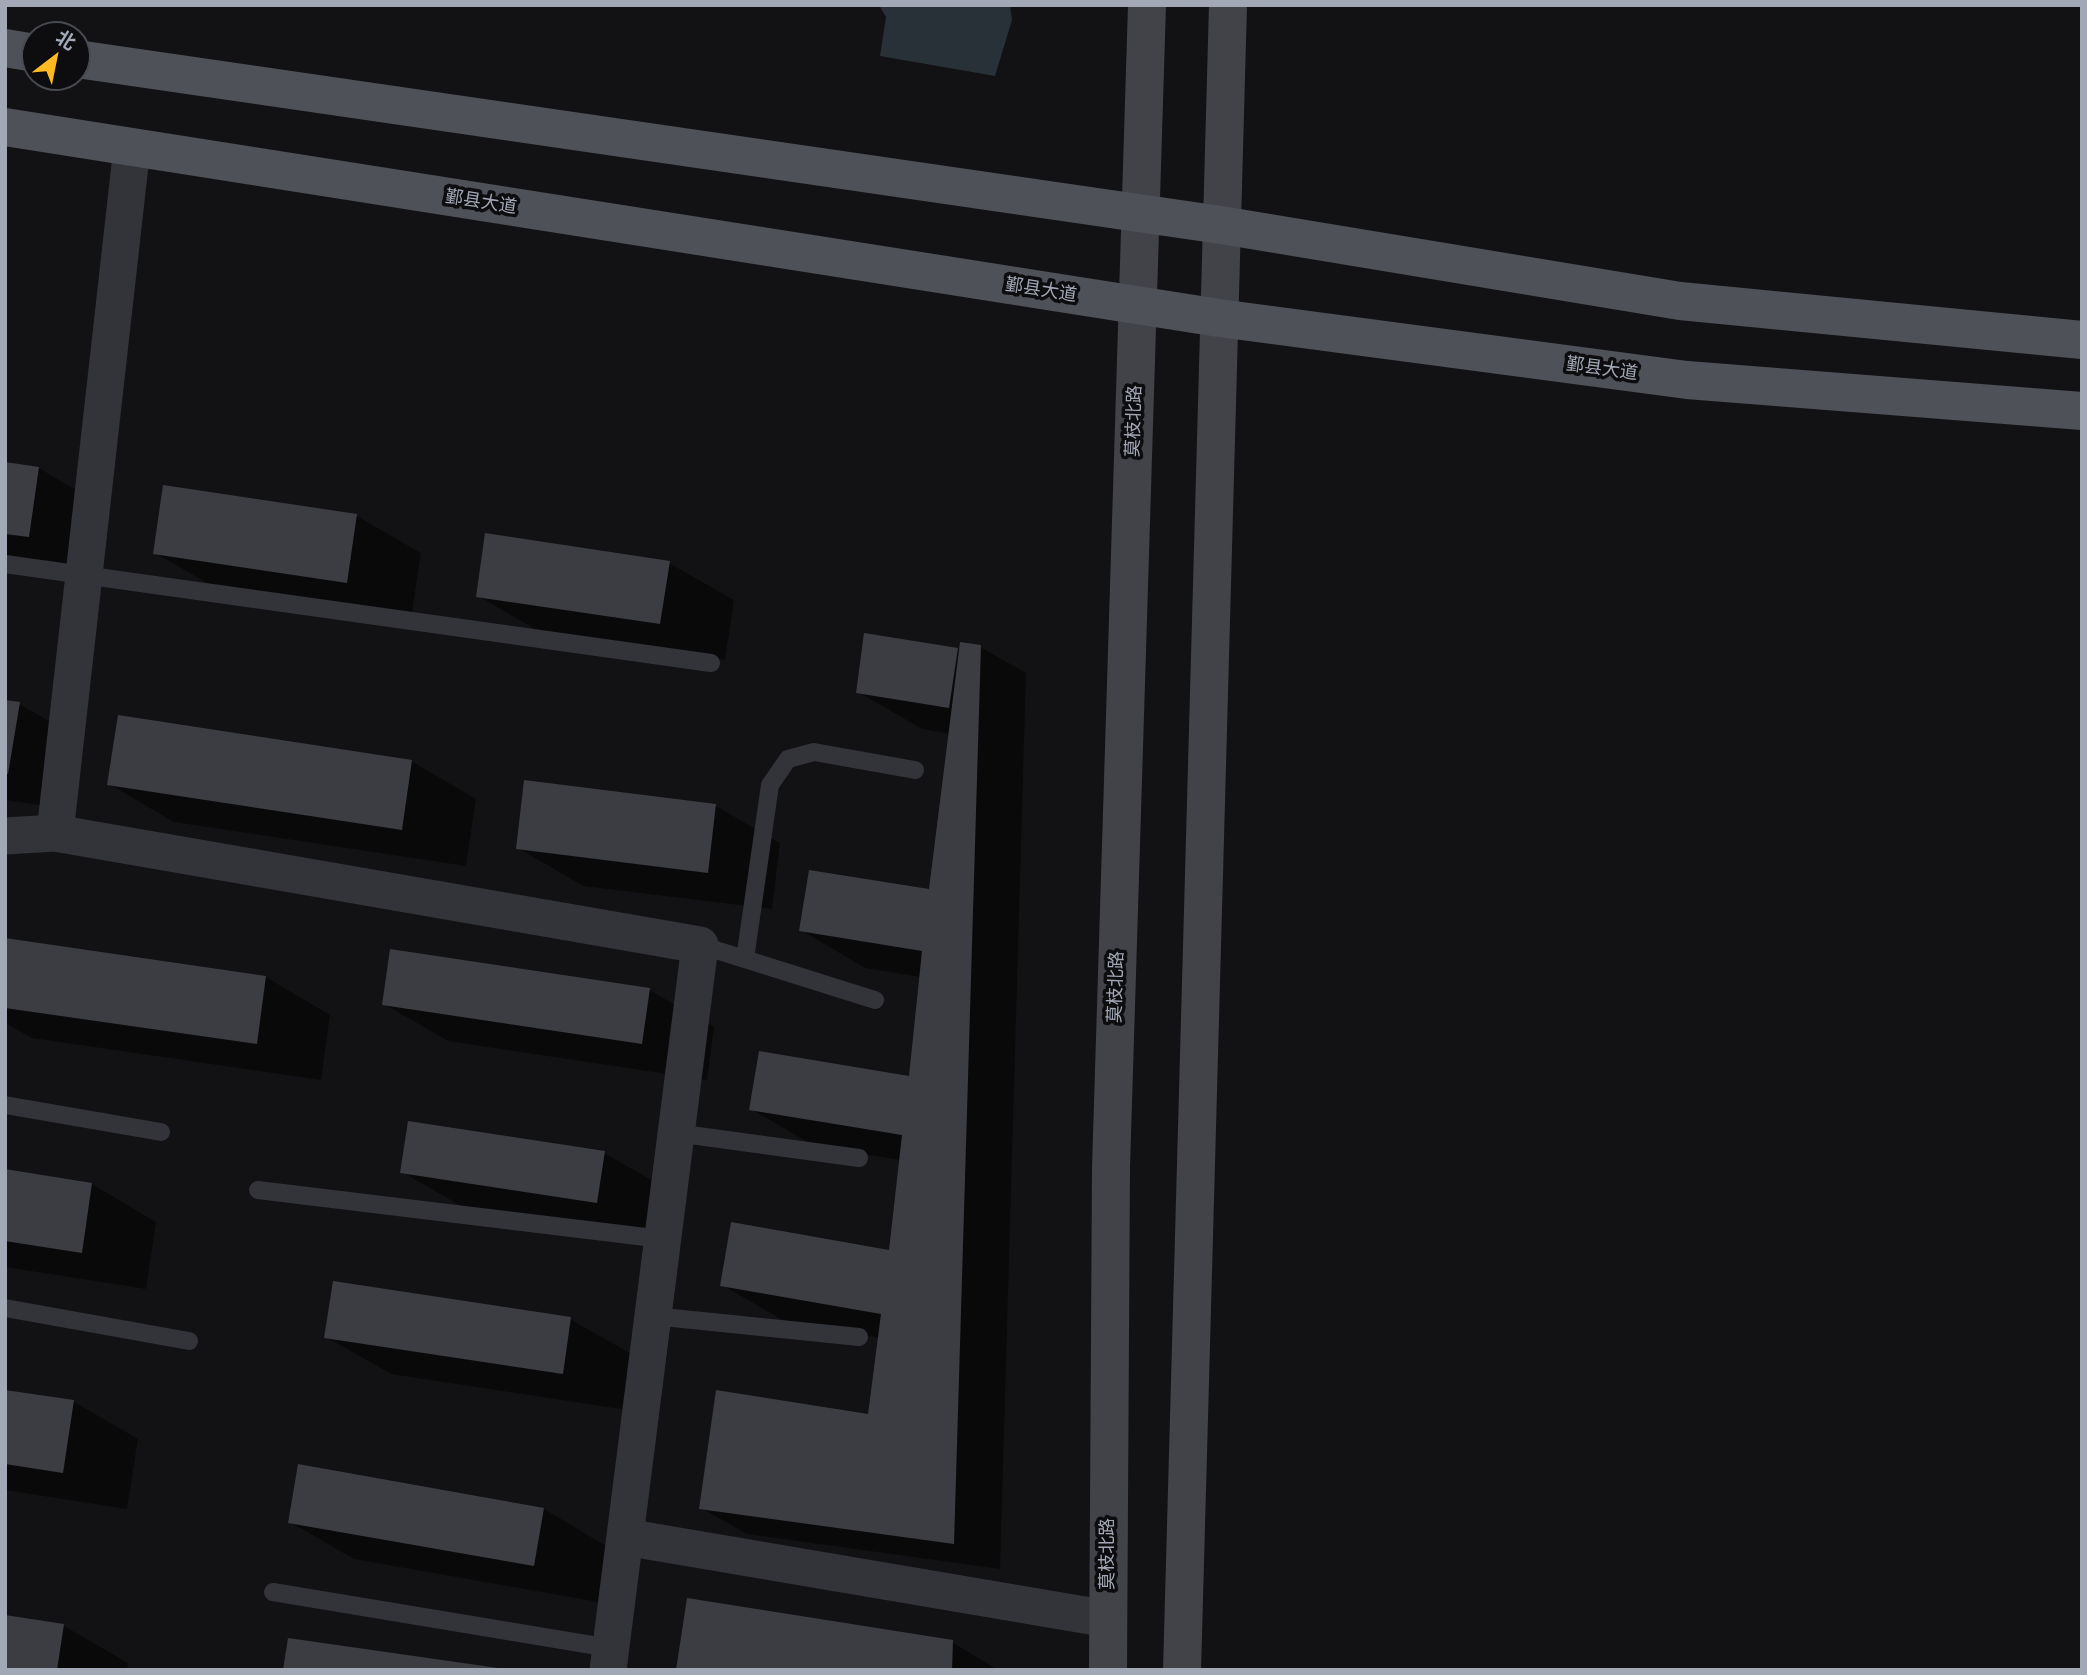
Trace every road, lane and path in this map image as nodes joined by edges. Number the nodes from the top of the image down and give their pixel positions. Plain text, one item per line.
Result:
1 (1147, 5) edge
2 (1228, 5) edge
3 (91, 61) edge
4 (5, 127) edge
5 (132, 148) junction
6 (1140, 214) junction
7 (1221, 225) junction
8 (1137, 305) junction
9 (1219, 318) junction
10 (2082, 340) edge
11 (2082, 411) edge
12 (5, 564) edge
13 (84, 575) junction
14 (711, 663) dead end
15 (915, 771) dead end
16 (55, 833) junction
17 (5, 836) edge
18 (700, 945) junction
19 (745, 959) junction
20 (876, 1000) dead end
21 (5, 1105) edge
22 (160, 1132) dead end
23 (676, 1133) junction
24 (859, 1158) dead end
25 (258, 1190) dead end
26 (662, 1239) junction
27 (5, 1308) edge
28 (653, 1316) junction
29 (859, 1338) dead end
30 (189, 1342) dead end
31 (625, 1537) junction
32 (273, 1592) dead end
33 (1108, 1619) junction
34 (609, 1659) edge
35 (1108, 1670) edge
36 (1182, 1670) edge

1 - 6 street, 莫枝北路
2 - 7 street
3 - 6 main road
4 - 5 main road, 鄞县大道
5 - 8 main road, 鄞县大道
5 - 13 street
6 - 7 main road
6 - 8 street, 莫枝北路
7 - 9 street
7 - 10 main road
8 - 9 main road, 鄞县大道
8 - 33 street, 莫枝北路
9 - 11 main road, 鄞县大道
9 - 36 street
12 - 13 lane
13 - 14 lane
13 - 16 street
15 - 19 lane
16 - 17 street
16 - 18 street
18 - 19 lane
18 - 23 street
19 - 20 lane
21 - 22 lane
23 - 24 lane
23 - 26 street
25 - 26 lane
26 - 28 street
27 - 30 lane
28 - 29 lane
28 - 31 street
31 - 33 street
31 - 34 street
32 - 34 lane
33 - 35 street, 莫枝北路

